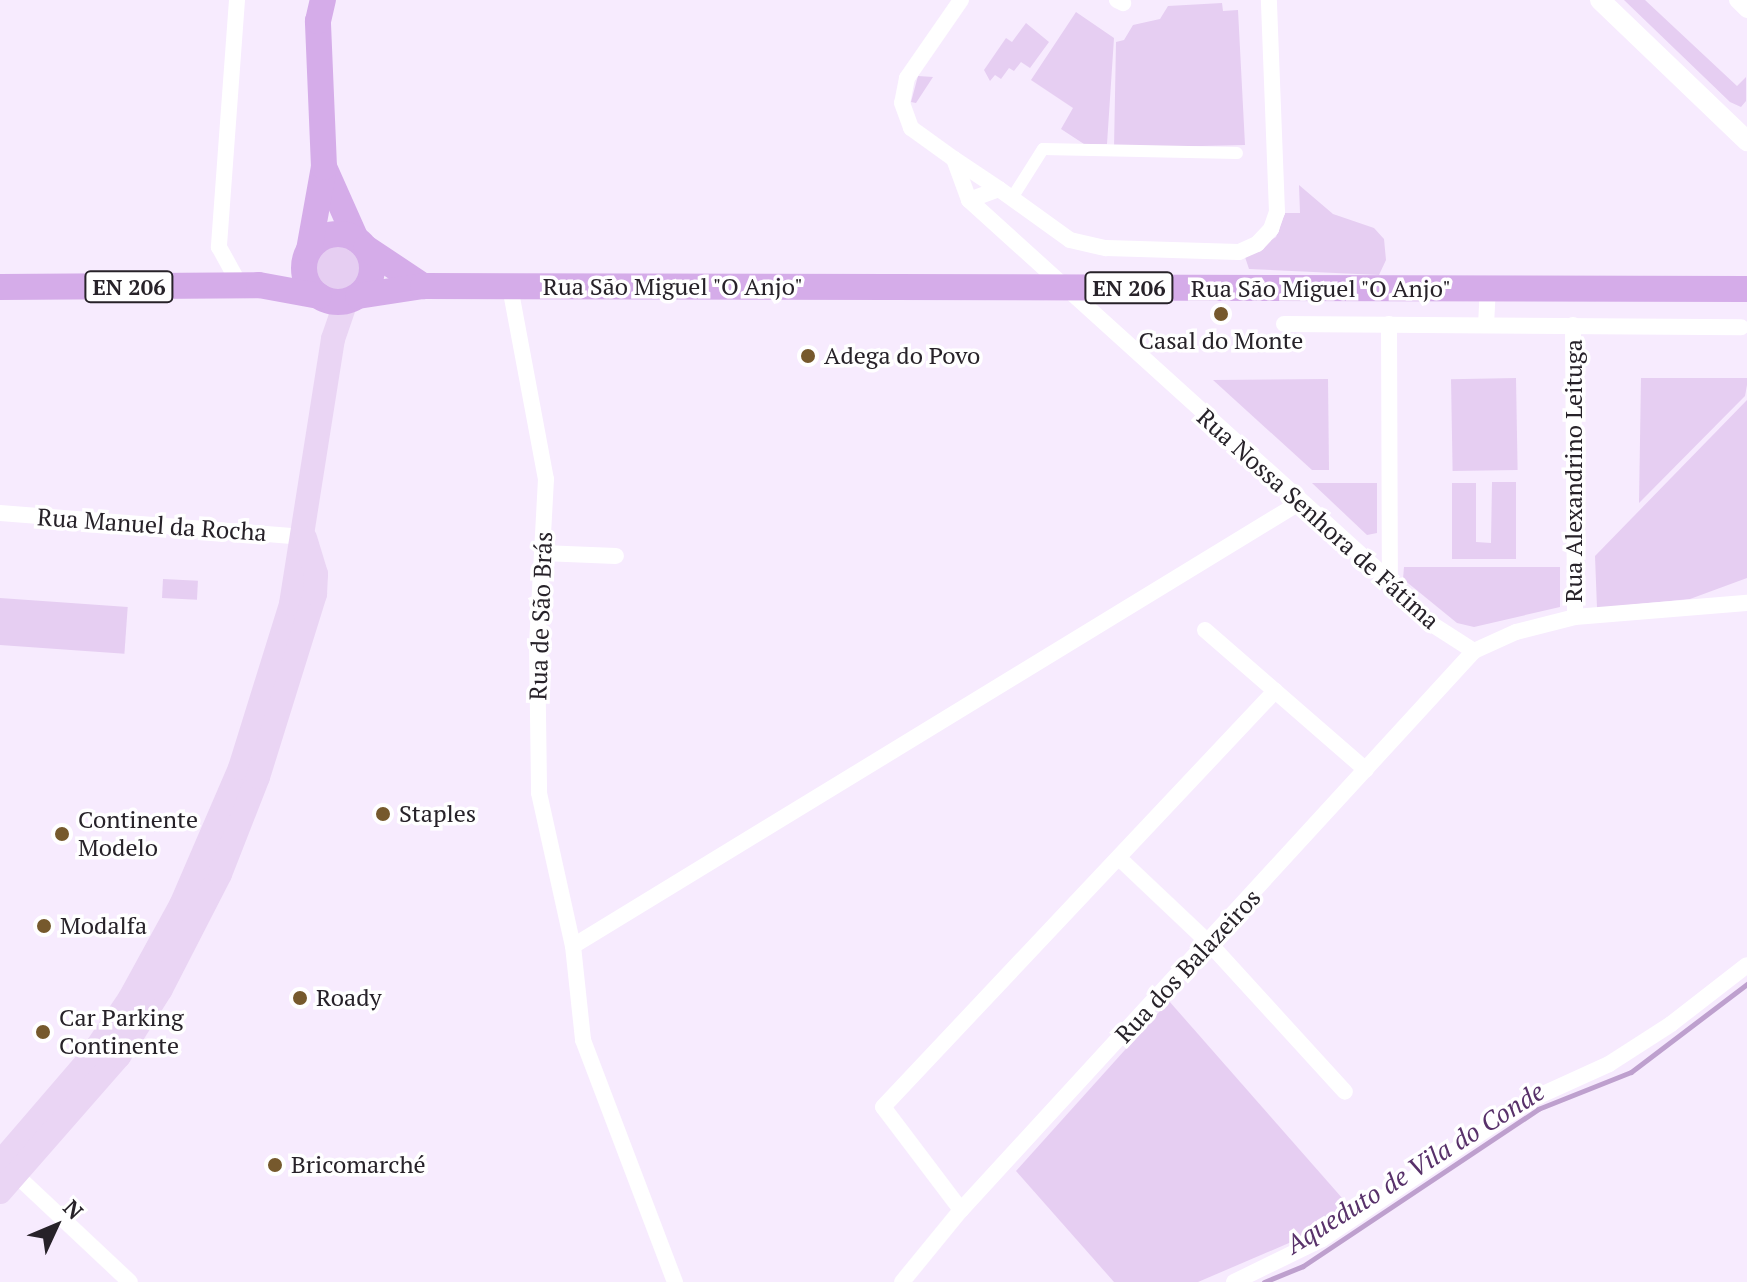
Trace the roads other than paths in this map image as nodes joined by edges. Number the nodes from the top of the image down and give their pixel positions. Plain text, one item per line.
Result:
1 (237, 0) edge
2 (323, 0) edge
3 (961, 0) edge
4 (1269, 0) edge
5 (1600, 0) edge
6 (1737, 0) edge
7 (1747, 10) edge
8 (1744, 131) edge
9 (1237, 153) dead end
10 (954, 159) junction
11 (324, 167) junction
12 (1006, 193) junction
13 (969, 200) junction
14 (361, 244) junction
15 (307, 256) junction
16 (250, 286) junction
17 (423, 286) junction
18 (0, 287) edge
19 (510, 287) junction
20 (1068, 288) junction
21 (1488, 289) junction
22 (1747, 289) edge
23 (337, 298) junction
24 (1284, 324) dead end
25 (1389, 324) junction
26 (1486, 325) junction
27 (1573, 325) junction
28 (1741, 327) dead end
29 (1299, 503) junction
30 (0, 513) edge
31 (304, 537) junction
32 (542, 553) junction
33 (616, 556) dead end
34 (1390, 581) junction
35 (1747, 603) edge
36 (1575, 617) junction
37 (1205, 630) dead end
38 (1474, 651) junction
39 (1275, 691) junction
40 (1366, 770) junction
41 (1119, 858) junction
42 (1210, 944) junction
43 (573, 946) junction
44 (1747, 965) edge
45 (1345, 1092) dead end
46 (5, 1177) edge
47 (961, 1210) junction
48 (130, 1282) edge
49 (675, 1282) edge
50 (902, 1282) edge
51 (1234, 1282) edge

1 - 16 street
2 - 11 main road
3 - 10 street
4 - 12 street
5 - 8 street
6 - 7 street
9 - 12 street
10 - 12 street
10 - 13 street
11 - 14 main road
11 - 15 main road
12 - 13 street
13 - 20 street, Rua Nossa Senhora de Fátima
14 - 15 main road, EN 206
14 - 17 main road
14 - 23 main road
15 - 16 main road, EN 206
15 - 23 main road
16 - 18 main road, EN 206
16 - 23 main road, EN 206
17 - 19 main road, EN 206
17 - 23 main road, EN 206
19 - 20 main road, Rua São Miguel "O Anjo" / EN 206
19 - 32 street, Rua de São Brás
20 - 21 main road, Rua São Miguel "O Anjo" / EN 206
20 - 29 street, Rua Nossa Senhora de Fátima
21 - 22 main road, Rua São Miguel "O Anjo" / EN 206
21 - 26 street
23 - 31 main road
24 - 25 street
25 - 26 street
25 - 34 street
26 - 27 street
27 - 28 street
27 - 36 street, Rua Alexandrino Leituga
29 - 34 street, Rua Nossa Senhora de Fátima
29 - 43 street
30 - 31 street, Rua Manuel da Rocha
31 - 46 main road
32 - 33 street
32 - 43 street, Rua de São Brás
34 - 38 street, Rua Nossa Senhora de Fátima
35 - 36 street
36 - 38 street
37 - 39 street
38 - 40 street, Rua dos Balazeiros
39 - 40 street
39 - 41 street
40 - 42 street, Rua dos Balazeiros
41 - 42 street
41 - 47 street
42 - 45 street
42 - 47 street, Rua dos Balazeiros
43 - 49 street, Rua de São Brás
44 - 51 street
46 - 48 street
47 - 50 street, Rua dos Balazeiros

